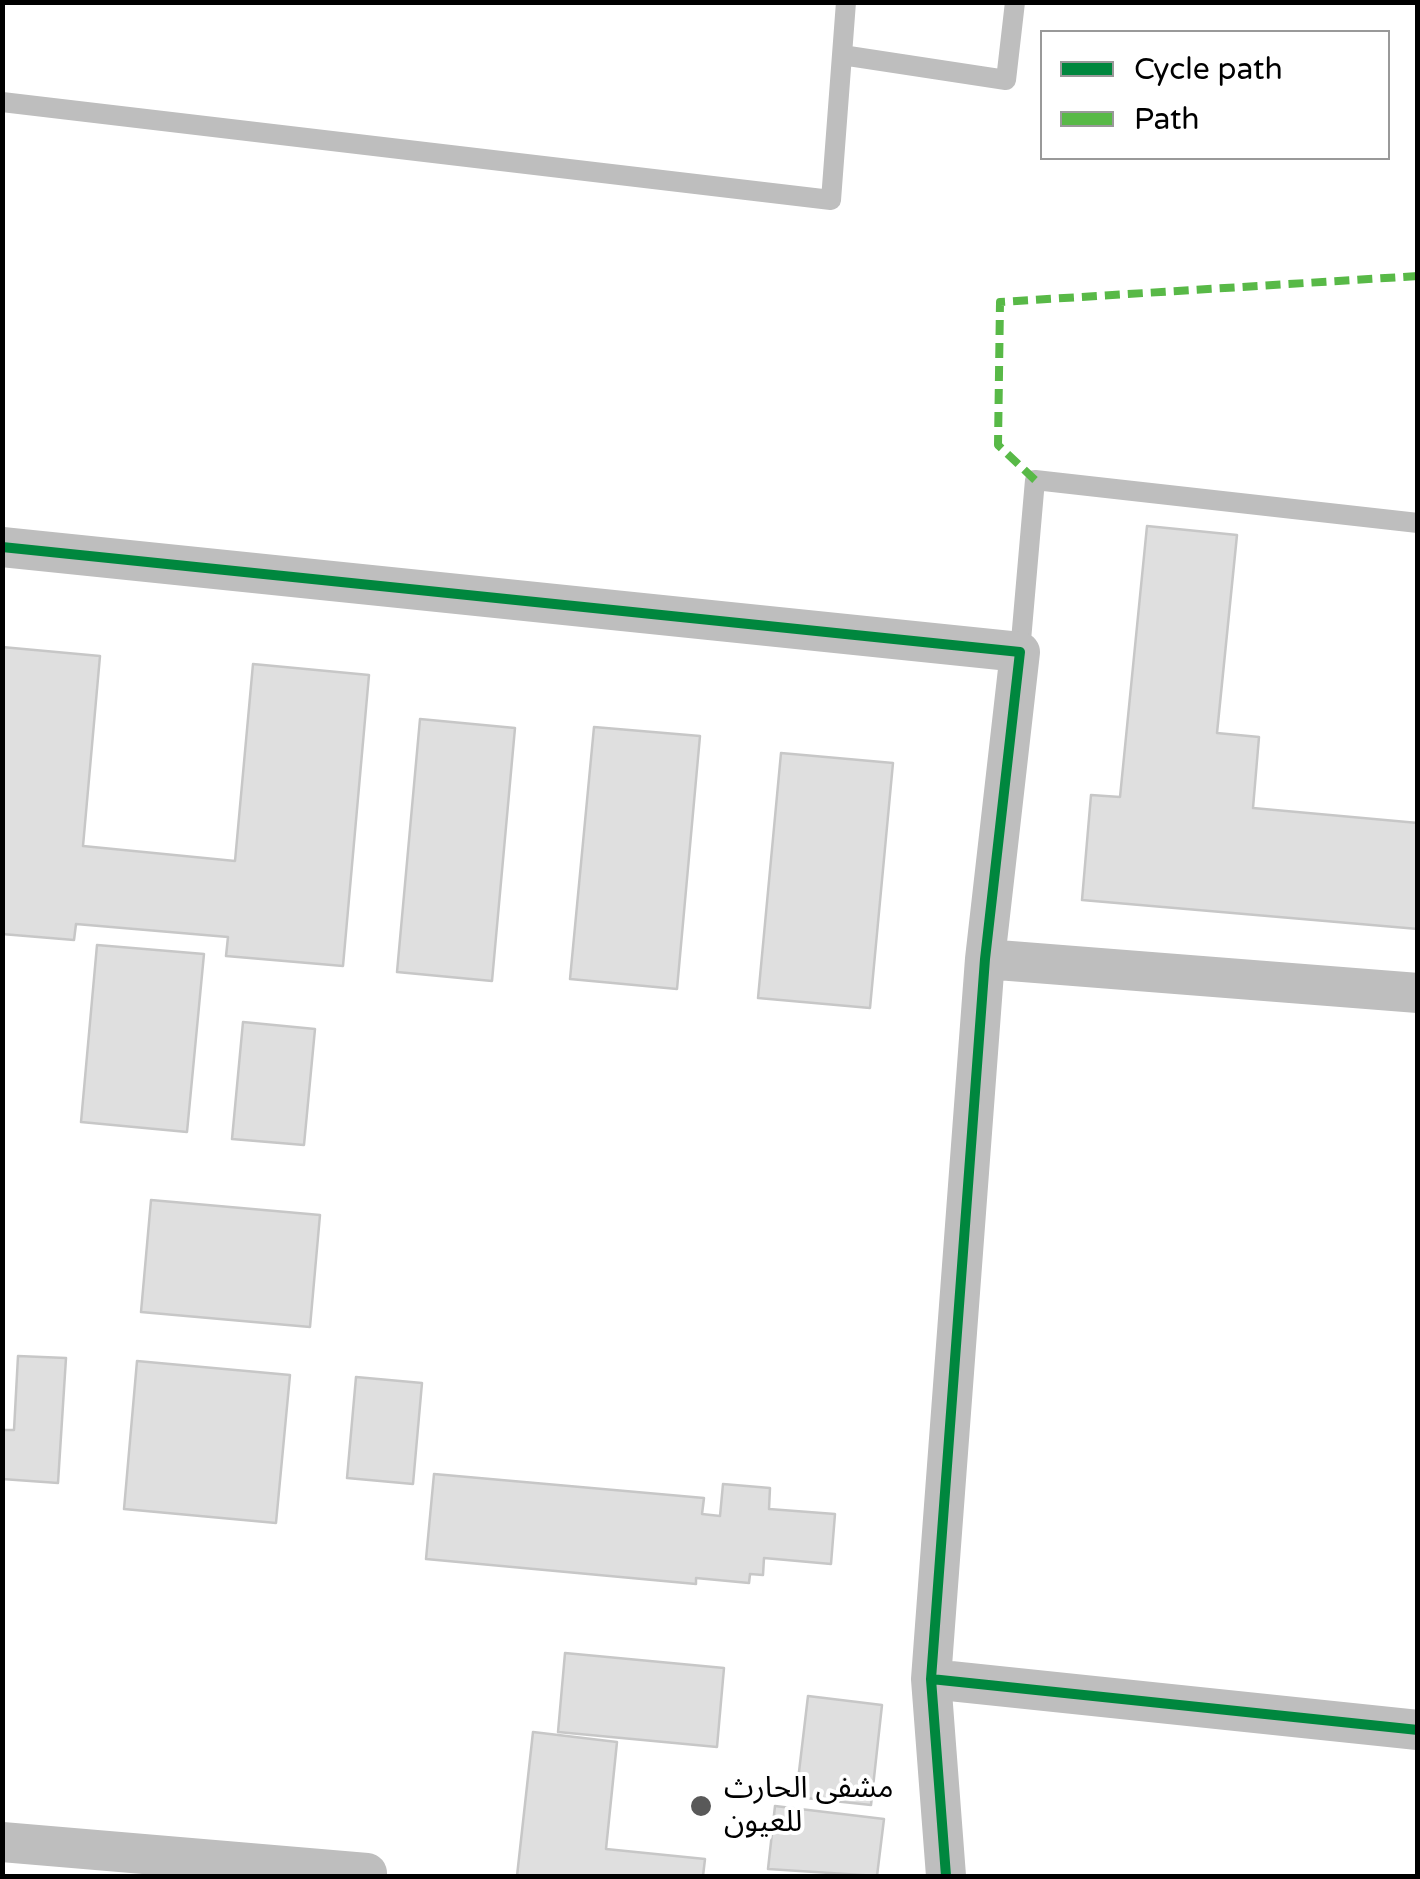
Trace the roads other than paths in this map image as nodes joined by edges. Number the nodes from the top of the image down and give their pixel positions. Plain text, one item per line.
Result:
1 (846, 2) edge
2 (1015, 2) edge
3 (842, 55) junction
4 (2, 102) edge
5 (1418, 523) edge
6 (2, 547) edge
7 (1020, 652) junction
8 (985, 959) junction
9 (1418, 993) edge
10 (931, 1679) junction
11 (1418, 1730) edge
12 (2, 1842) edge
13 (367, 1873) dead end
14 (946, 1876) edge

1 - 3 lane
2 - 3 lane
3 - 4 lane
5 - 7 lane
6 - 7 street
7 - 8 street
8 - 9 street
8 - 10 street
10 - 11 street
10 - 14 street
12 - 13 street

